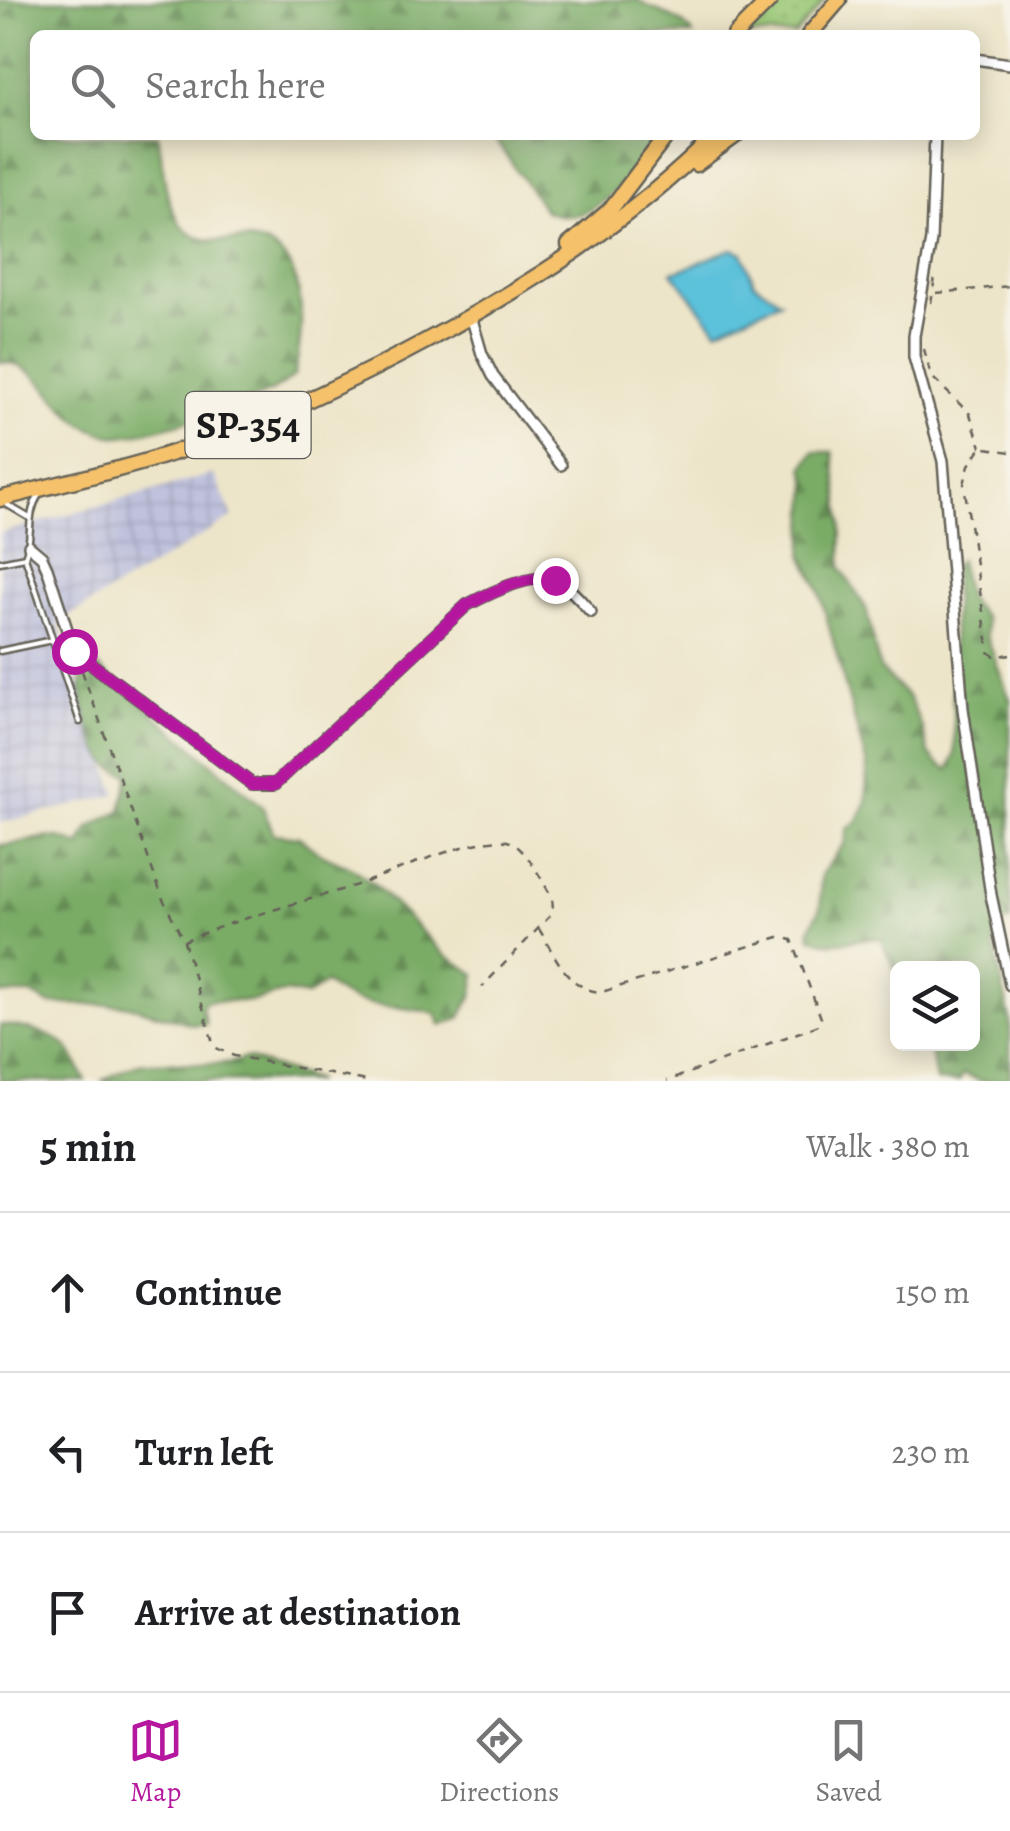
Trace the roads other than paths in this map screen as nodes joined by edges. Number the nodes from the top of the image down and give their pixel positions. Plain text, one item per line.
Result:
1 (770, 0) edge
2 (839, 0) edge
3 (740, 30) edge
4 (813, 30) edge
5 (980, 61) edge
6 (1010, 64) edge
7 (664, 140) edge
8 (710, 140) edge
9 (730, 140) edge
10 (935, 140) edge
11 (607, 230) junction
12 (476, 314) junction
13 (561, 465) dead end
14 (48, 486) junction
15 (0, 501) edge
16 (28, 517) junction
17 (27, 552) junction
18 (0, 562) edge
19 (590, 612) dead end
20 (52, 640) junction
21 (0, 651) edge
22 (80, 722) dead end
23 (1010, 985) edge

1 - 3 main road
2 - 4 main road
5 - 6 street
7 - 12 main road, SP-354
8 - 11 main road, SP-354
9 - 11 main road
10 - 23 street
11 - 12 main road, SP-354
12 - 13 street
12 - 14 main road, SP-354
14 - 15 main road, SP-354
14 - 16 lane
15 - 16 lane
16 - 17 lane
17 - 18 lane
17 - 19 street
17 - 20 lane
20 - 21 lane
20 - 22 lane

